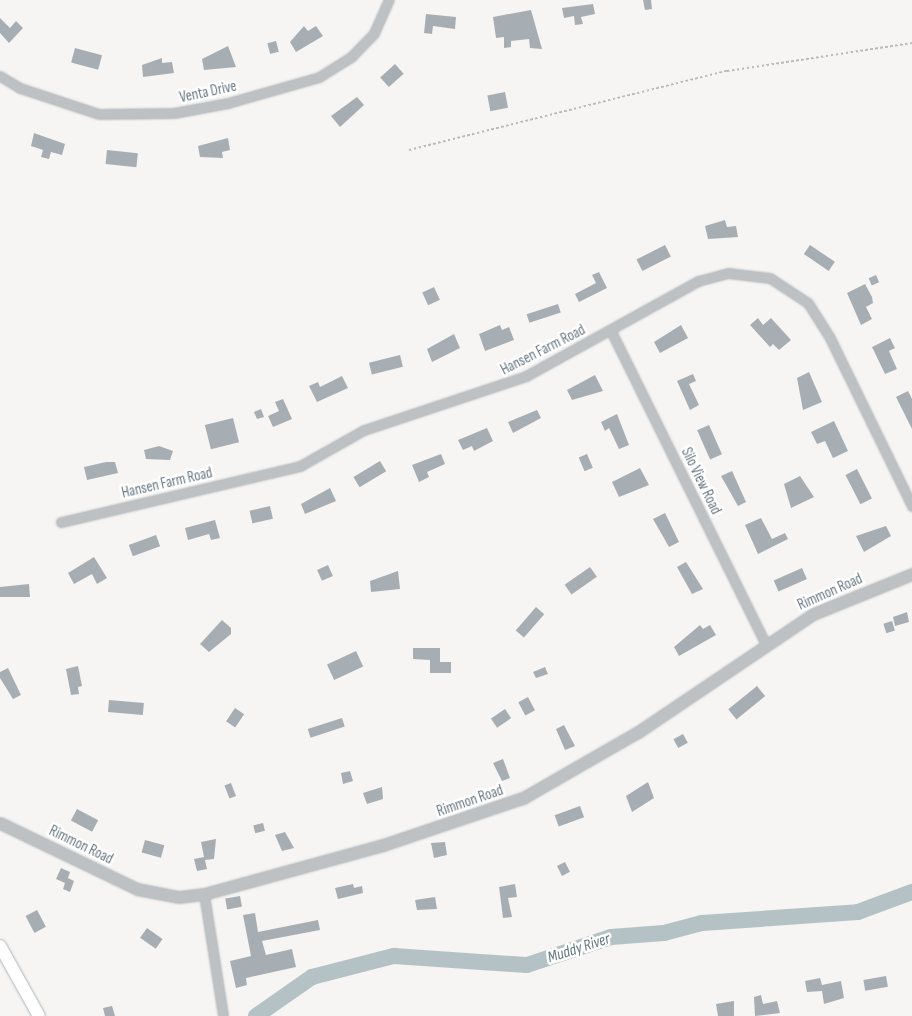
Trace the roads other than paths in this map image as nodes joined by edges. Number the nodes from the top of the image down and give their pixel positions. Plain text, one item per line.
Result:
1 (389, 0) edge
2 (0, 76) edge
3 (611, 331) junction
4 (912, 506) edge
5 (60, 522) dead end
6 (912, 574) edge
7 (766, 644) junction
8 (0, 823) edge
9 (204, 894) junction
10 (0, 946) edge
11 (40, 1016) edge
12 (223, 1016) edge

1 - 2 street, Venta Drive
3 - 4 street, Hansen Farm Road
3 - 5 street, Hansen Farm Road
3 - 7 street, Silo View Road
6 - 7 street, Rimmon Road
7 - 9 street, Rimmon Road
8 - 9 street, Rimmon Road
9 - 12 street
10 - 11 main road

